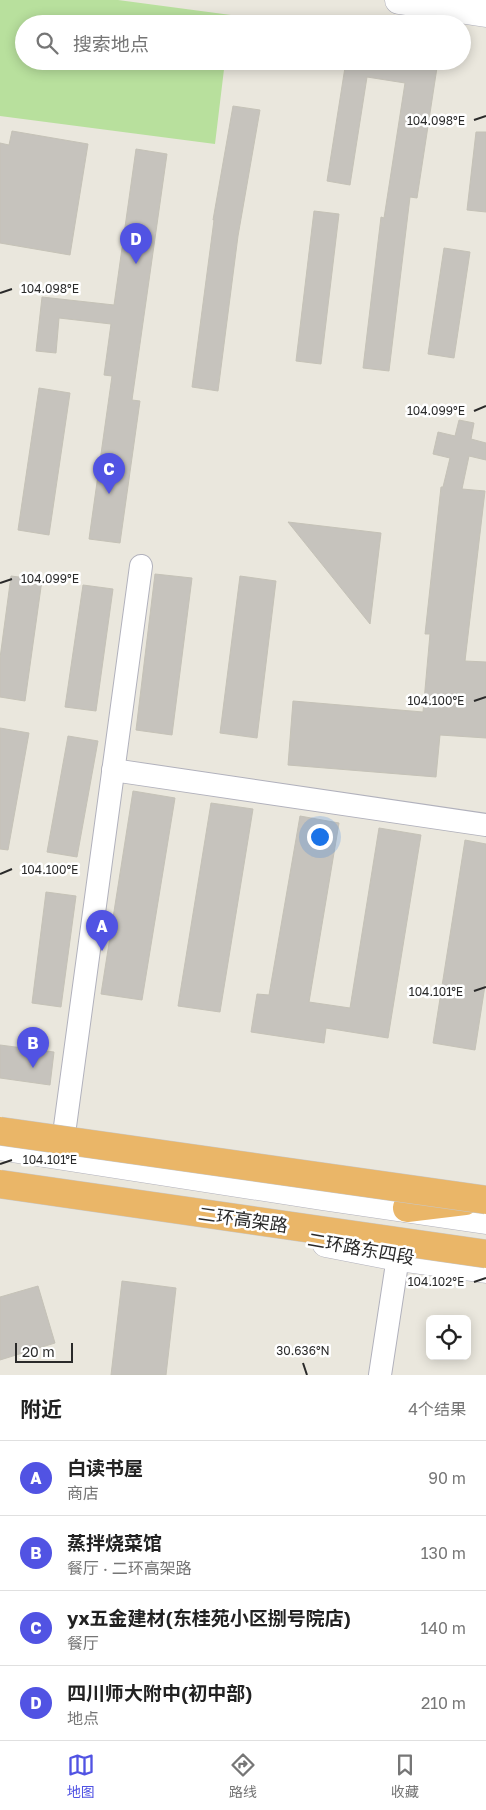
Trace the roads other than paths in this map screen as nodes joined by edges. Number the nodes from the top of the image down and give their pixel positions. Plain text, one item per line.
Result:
1 (399, 0) edge
2 (486, 13) edge
3 (141, 566) dead end
4 (113, 770) junction
5 (486, 825) edge
6 (0, 1132) edge
7 (0, 1146) edge
8 (61, 1156) junction
9 (0, 1183) edge
10 (486, 1200) edge
11 (407, 1208) junction
12 (486, 1220) edge
13 (402, 1250) junction
14 (486, 1254) edge
15 (486, 1261) edge
16 (486, 1269) edge
17 (380, 1375) edge

1 - 2 main road
3 - 4 street
4 - 5 street
4 - 8 street
6 - 10 highway, bridge
7 - 8 main road
8 - 11 main road
9 - 13 highway, 二环高架路, bridge
10 - 11 highway
11 - 12 main road
13 - 14 highway, 二环高架路, bridge
13 - 15 highway, bridge
13 - 16 main road, 二环路东四段
13 - 17 street

